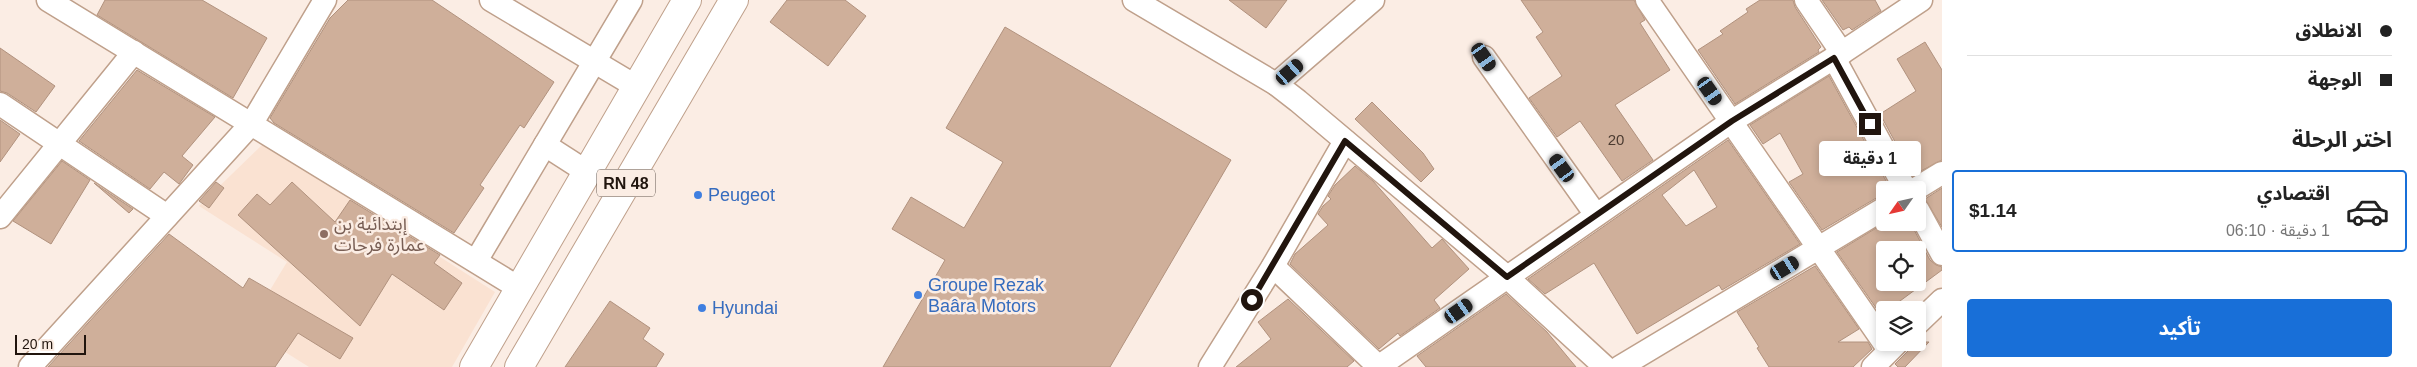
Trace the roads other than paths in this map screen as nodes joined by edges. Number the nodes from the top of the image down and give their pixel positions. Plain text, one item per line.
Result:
1 (48, 0) edge
2 (325, 0) edge
3 (491, 0) edge
4 (631, 0) edge
5 (688, 0) edge
6 (734, 0) edge
7 (1134, 0) edge
8 (1372, 0) edge
9 (1646, 0) edge
10 (1806, 0) edge
11 (1921, 0) edge
12 (134, 52) junction
13 (1838, 56) junction
14 (1484, 57) dead end
15 (595, 60) junction
16 (1276, 84) junction
17 (637, 87) junction
18 (0, 104) edge
19 (1732, 121) junction
20 (252, 123) junction
21 (1345, 141) junction
22 (59, 144) junction
23 (545, 145) junction
24 (587, 172) junction
25 (1942, 173) edge
26 (1901, 181) edge
27 (1926, 183) edge
28 (1876, 214) edge
29 (167, 216) junction
30 (1596, 216) junction
31 (0, 217) edge
32 (1926, 225) edge
33 (1818, 249) junction
34 (1942, 254) edge
35 (476, 261) junction
36 (1273, 266) junction
37 (1507, 277) junction
38 (519, 288) junction
39 (1940, 309) edge
40 (1926, 318) edge
41 (1876, 324) edge
42 (1888, 351) edge
43 (30, 367) edge
44 (474, 367) edge
45 (519, 367) edge
46 (1210, 367) edge
47 (1379, 367) edge
48 (1605, 367) edge
49 (1620, 367) edge
50 (1873, 367) edge

1 - 12 street
2 - 20 street
3 - 15 street
4 - 15 street
5 - 17 main road, RN 48
6 - 45 main road, RN 48
7 - 16 street
8 - 16 street
9 - 19 street
10 - 13 street
11 - 13 street
12 - 20 street
12 - 22 street
13 - 19 street
13 - 26 street
14 - 30 street
15 - 17 street
15 - 23 street
16 - 21 street
17 - 24 main road, RN 48
18 - 22 street
19 - 30 street
19 - 33 street
20 - 29 street
20 - 35 street
21 - 36 street
21 - 37 street
22 - 29 street
22 - 31 street
23 - 24 street
23 - 35 street
24 - 38 main road, RN 48
25 - 27 street
28 - 33 street
29 - 43 street
30 - 37 street
32 - 34 street
33 - 41 street
33 - 49 street
35 - 38 street
36 - 46 street
36 - 47 street
37 - 47 street
37 - 48 street
38 - 44 main road, RN 48
39 - 40 street
42 - 50 street

